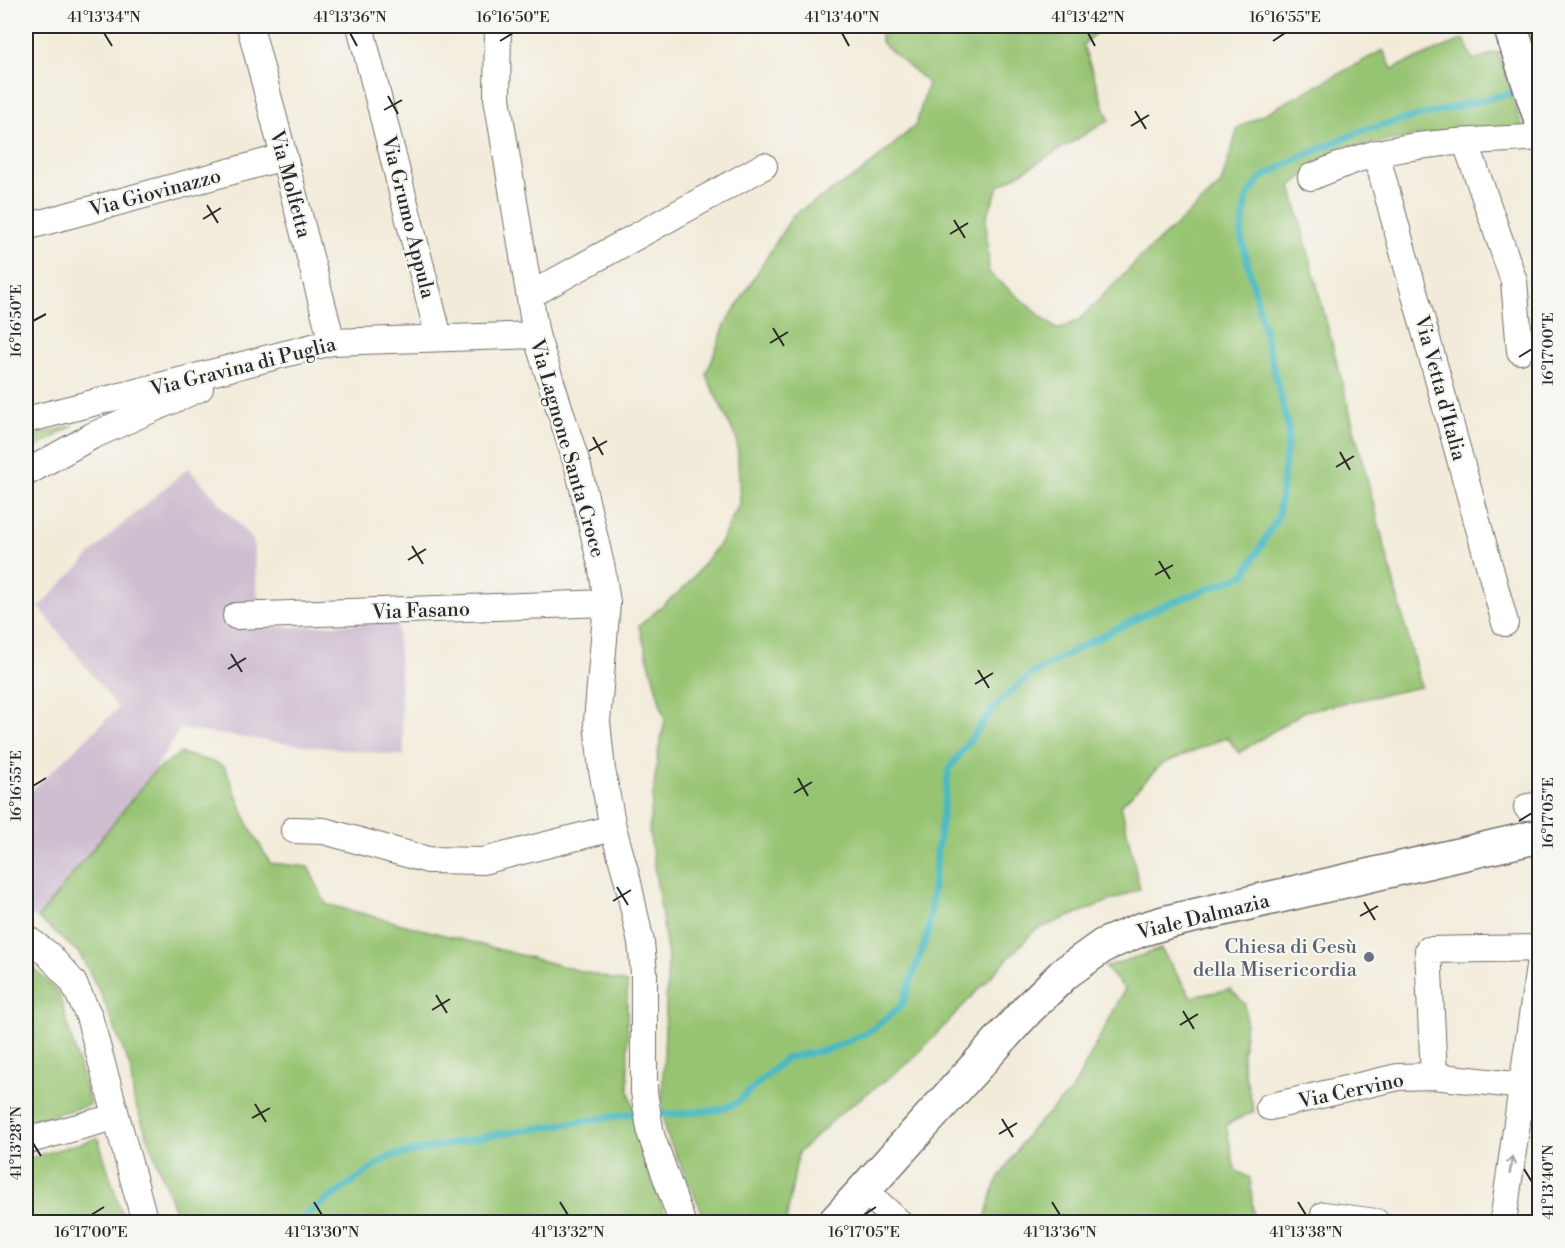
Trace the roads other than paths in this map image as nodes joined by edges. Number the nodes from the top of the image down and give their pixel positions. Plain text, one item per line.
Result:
1 (250, 26) edge
2 (360, 26) edge
3 (498, 26) edge
4 (1510, 26) edge
5 (1539, 117) edge
6 (1539, 137) edge
7 (1466, 143) junction
8 (1376, 153) junction
9 (285, 157) junction
10 (764, 165) dead end
11 (1311, 177) dead end
12 (26, 227) edge
13 (530, 295) junction
14 (536, 335) junction
15 (439, 338) junction
16 (332, 342) junction
17 (1520, 351) dead end
18 (263, 360) junction
19 (26, 420) edge
20 (26, 473) edge
21 (607, 603) junction
22 (236, 616) dead end
23 (1505, 624) dead end
24 (1535, 816) edge
25 (613, 828) junction
26 (294, 830) dead end
27 (26, 938) edge
28 (1539, 948) edge
29 (1539, 959) edge
30 (1434, 1076) junction
31 (1531, 1087) edge
32 (1269, 1107) dead end
33 (115, 1117) junction
34 (26, 1141) edge
35 (864, 1190) junction
36 (145, 1222) edge
37 (682, 1222) edge
38 (835, 1222) edge
39 (899, 1222) edge
40 (1323, 1222) edge
41 (1376, 1222) edge
42 (1503, 1222) edge

1 - 9 street, Via Molfetta
2 - 15 street, Via Grumo Appula
3 - 13 street, Via Lagnone Santa Croce
4 - 5 main road
6 - 7 street
7 - 8 street
7 - 17 street
8 - 11 street
8 - 23 street, Via Vetta d'Italia
9 - 12 street, Via Giovinazzo
9 - 16 street, Via Molfetta
10 - 13 street
13 - 14 street, Via Lagnone Santa Croce
14 - 15 street, Via Gravina di Puglia
14 - 21 street, Via Lagnone Santa Croce
15 - 16 street, Via Gravina di Puglia
16 - 18 street, Via Gravina di Puglia
18 - 19 street, Via Gravina di Puglia
18 - 20 street
21 - 22 street, Via Fasano
21 - 25 street, Via Lagnone Santa Croce
24 - 35 main road, Viale Dalmazia
25 - 26 street
25 - 37 street, Via Lagnone Santa Croce
27 - 33 street
28 - 30 street
29 - 31 street
30 - 31 street, Via Cervino
30 - 32 street, Via Cervino
42 -> 31 street
33 - 34 street
33 - 36 street
35 - 38 main road, Viale Dalmazia
35 - 39 street
40 - 41 street

